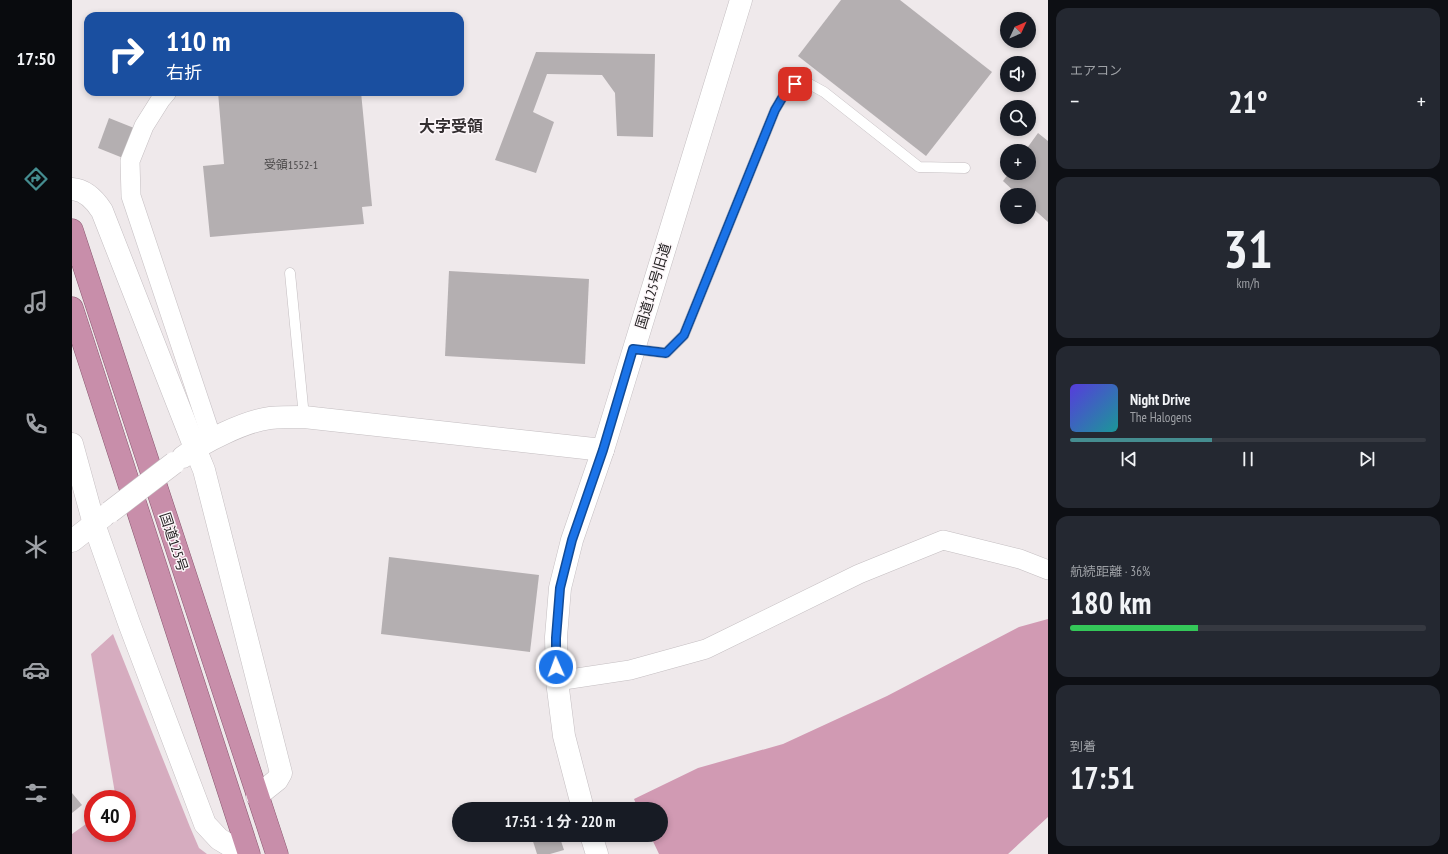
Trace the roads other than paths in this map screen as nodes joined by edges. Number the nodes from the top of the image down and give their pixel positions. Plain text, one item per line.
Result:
1 (741, 0) edge
2 (163, 96) edge
3 (965, 168) dead end
4 (72, 189) edge
5 (72, 230) edge
6 (290, 273) dead end
7 (72, 308) edge
8 (633, 349) junction
9 (304, 417) junction
10 (72, 444) edge
11 (203, 444) junction
12 (603, 450) junction
13 (86, 527) edge
14 (1048, 570) edge
15 (557, 682) junction
16 (257, 796) junction
17 (581, 802) edge
18 (593, 842) edge
19 (244, 854) edge
20 (249, 854) edge
21 (277, 854) edge
22 (597, 854) edge

1 - 8 street, 国道125号旧道
2 - 11 street
3 - 8 lane
4 - 11 street
5 - 16 highway, 国道125号
6 - 9 lane
7 - 20 highway, 国道125号
8 - 12 street, 国道125号旧道
9 - 11 street
9 - 12 street
10 - 13 street
11 - 13 street, bridge
11 - 16 street
12 - 15 street, 国道125号旧道
13 - 19 street
14 - 15 street
15 - 17 street, 国道125号旧道
16 - 21 highway, 国道125号
18 - 22 street

